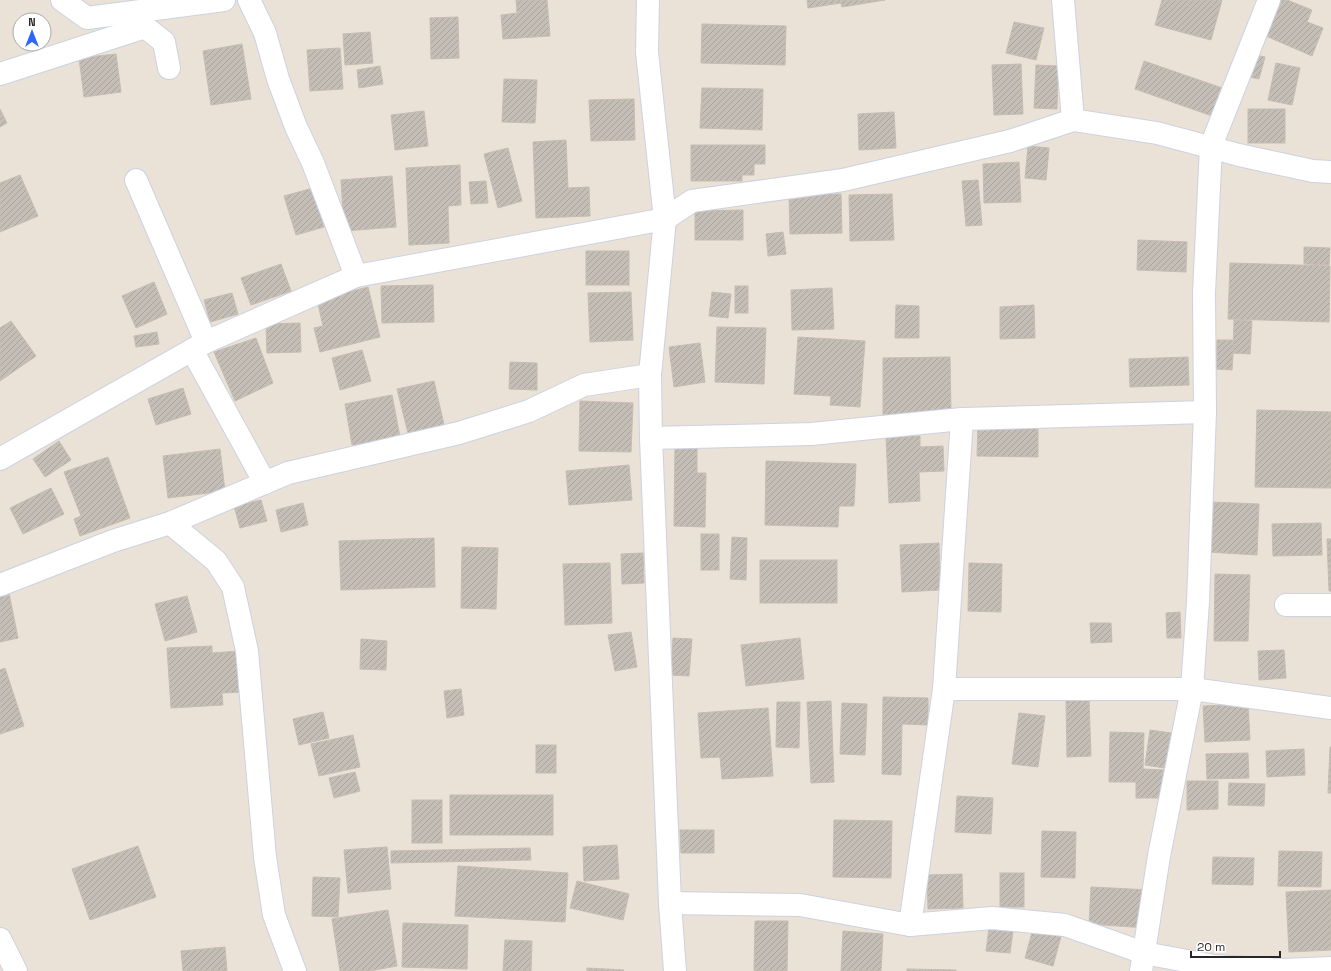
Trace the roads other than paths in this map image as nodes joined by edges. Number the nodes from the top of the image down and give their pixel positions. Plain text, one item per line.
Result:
1 (62, 0) edge
2 (224, 0) edge
3 (249, 0) edge
4 (648, 0) edge
5 (1063, 0) edge
6 (1269, 0) edge
7 (169, 68) dead end
8 (0, 74) edge
9 (1073, 120) junction
10 (1210, 146) junction
11 (1331, 172) edge
12 (136, 180) dead end
13 (665, 219) junction
14 (356, 276) junction
15 (199, 346) junction
16 (650, 374) junction
17 (1205, 412) junction
18 (962, 419) junction
19 (651, 438) junction
20 (0, 459) edge
21 (265, 483) junction
22 (170, 523) junction
23 (0, 585) edge
24 (1286, 605) dead end
25 (1331, 605) edge
26 (944, 689) junction
27 (1192, 689) junction
28 (1331, 708) edge
29 (670, 903) junction
30 (910, 925) junction
31 (0, 939) edge
32 (1143, 962) edge
33 (1331, 968) edge
34 (16, 971) edge
35 (295, 971) edge
36 (675, 971) edge

1 - 2 street
3 - 14 street
4 - 13 street
5 - 9 street
6 - 10 street
7 - 8 street
9 - 10 street
9 - 13 street
10 - 11 street
10 - 17 street
12 - 15 street
13 - 14 street
13 - 16 street
14 - 15 street
15 - 20 street
15 - 21 street
16 - 19 street
16 - 21 street
17 - 18 street
17 - 27 street
18 - 19 street
18 - 26 street
19 - 29 street
21 - 22 street
22 - 23 street
22 - 35 street
24 - 25 street
26 - 27 street
26 - 30 street
27 - 28 street
27 - 32 street
29 - 30 street
29 - 36 street
30 - 32 street
31 - 34 street
32 - 33 street

